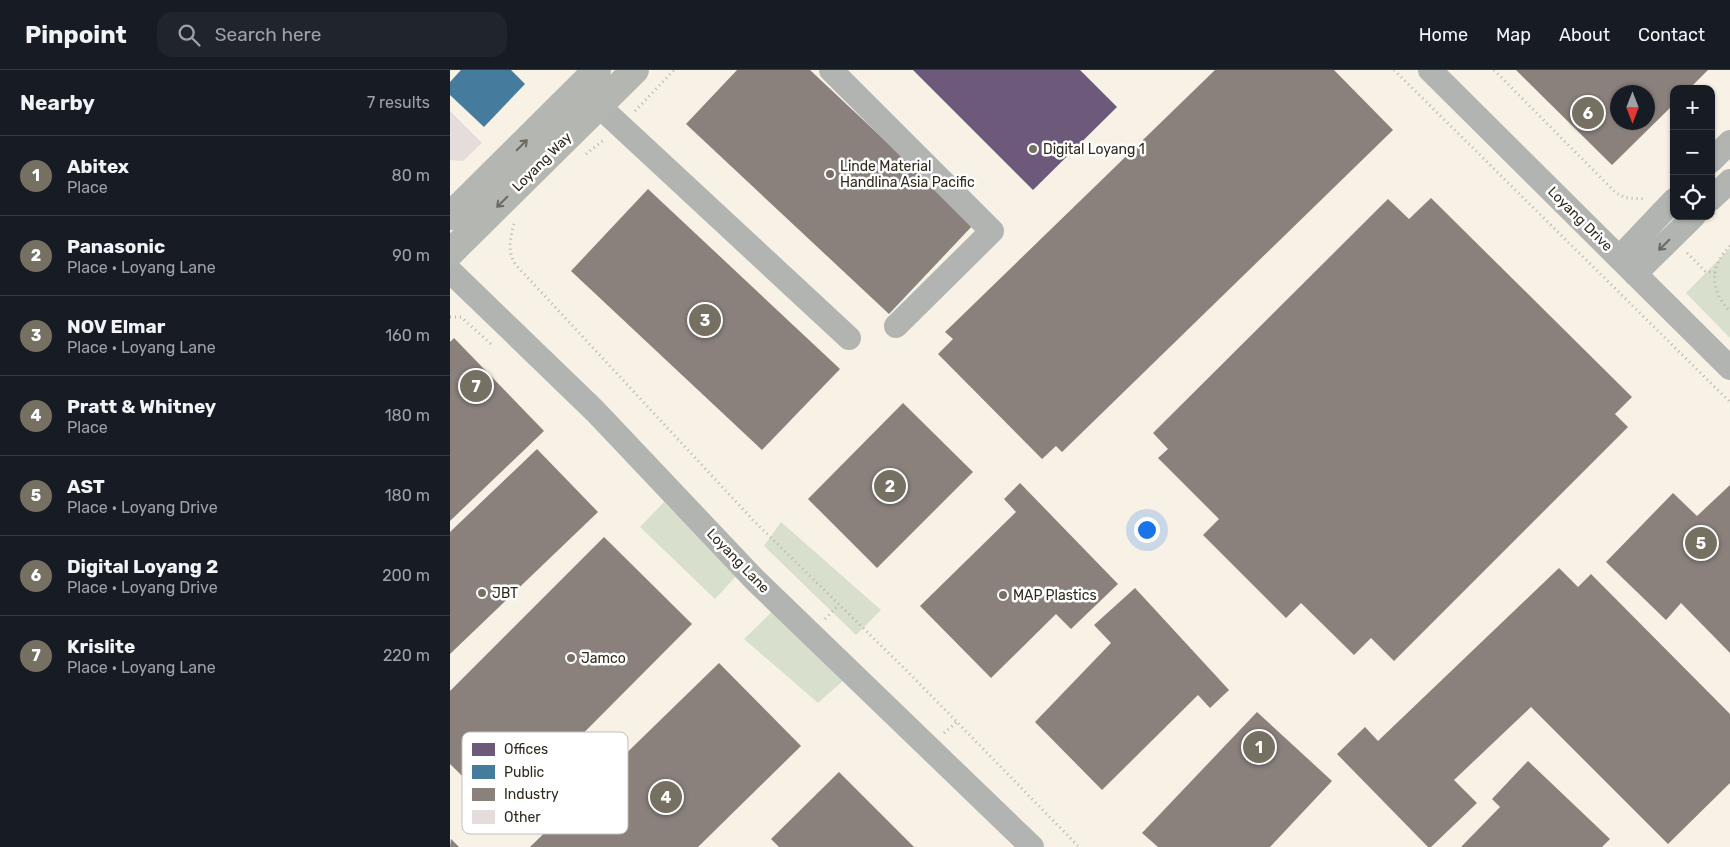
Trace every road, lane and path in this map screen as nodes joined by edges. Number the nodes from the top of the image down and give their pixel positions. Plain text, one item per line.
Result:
1 (598, 70) edge
2 (635, 70) edge
3 (674, 70) edge
4 (831, 70) edge
5 (1394, 70) edge
6 (1430, 70) edge
7 (1494, 70) edge
8 (599, 106) junction
9 (621, 126) junction
10 (1730, 142) edge
11 (1715, 158) edge
12 (580, 159) dead end
13 (1730, 181) edge
14 (1715, 195) edge
15 (1638, 200) dead end
16 (1670, 204) edge
17 (450, 216) edge
18 (1690, 220) edge
19 (514, 222) dead end
20 (1730, 246) edge
21 (450, 253) edge
22 (1619, 258) junction
23 (450, 271) edge
24 (1635, 274) junction
25 (1730, 311) edge
26 (896, 326) dead end
27 (850, 338) dead end
28 (1730, 368) edge
29 (1730, 402) edge
30 (1032, 847) edge
31 (1079, 847) edge

17 -> 1 main road, Loyang Way
2 - 8 main road, Loyang Way
3 - 9 path
4 - 26 street
5 - 29 path
6 - 22 street, Loyang Drive
7 - 15 path
8 - 9 street
8 -> 21 main road, Loyang Way
9 - 12 path
9 - 27 street
10 - 11 street
13 - 14 street
16 - 22 street
18 -> 24 street
19 - 31 path
20 - 25 path
22 - 24 street, Loyang Drive
23 - 30 street, Loyang Lane
24 - 28 street, Loyang Drive

